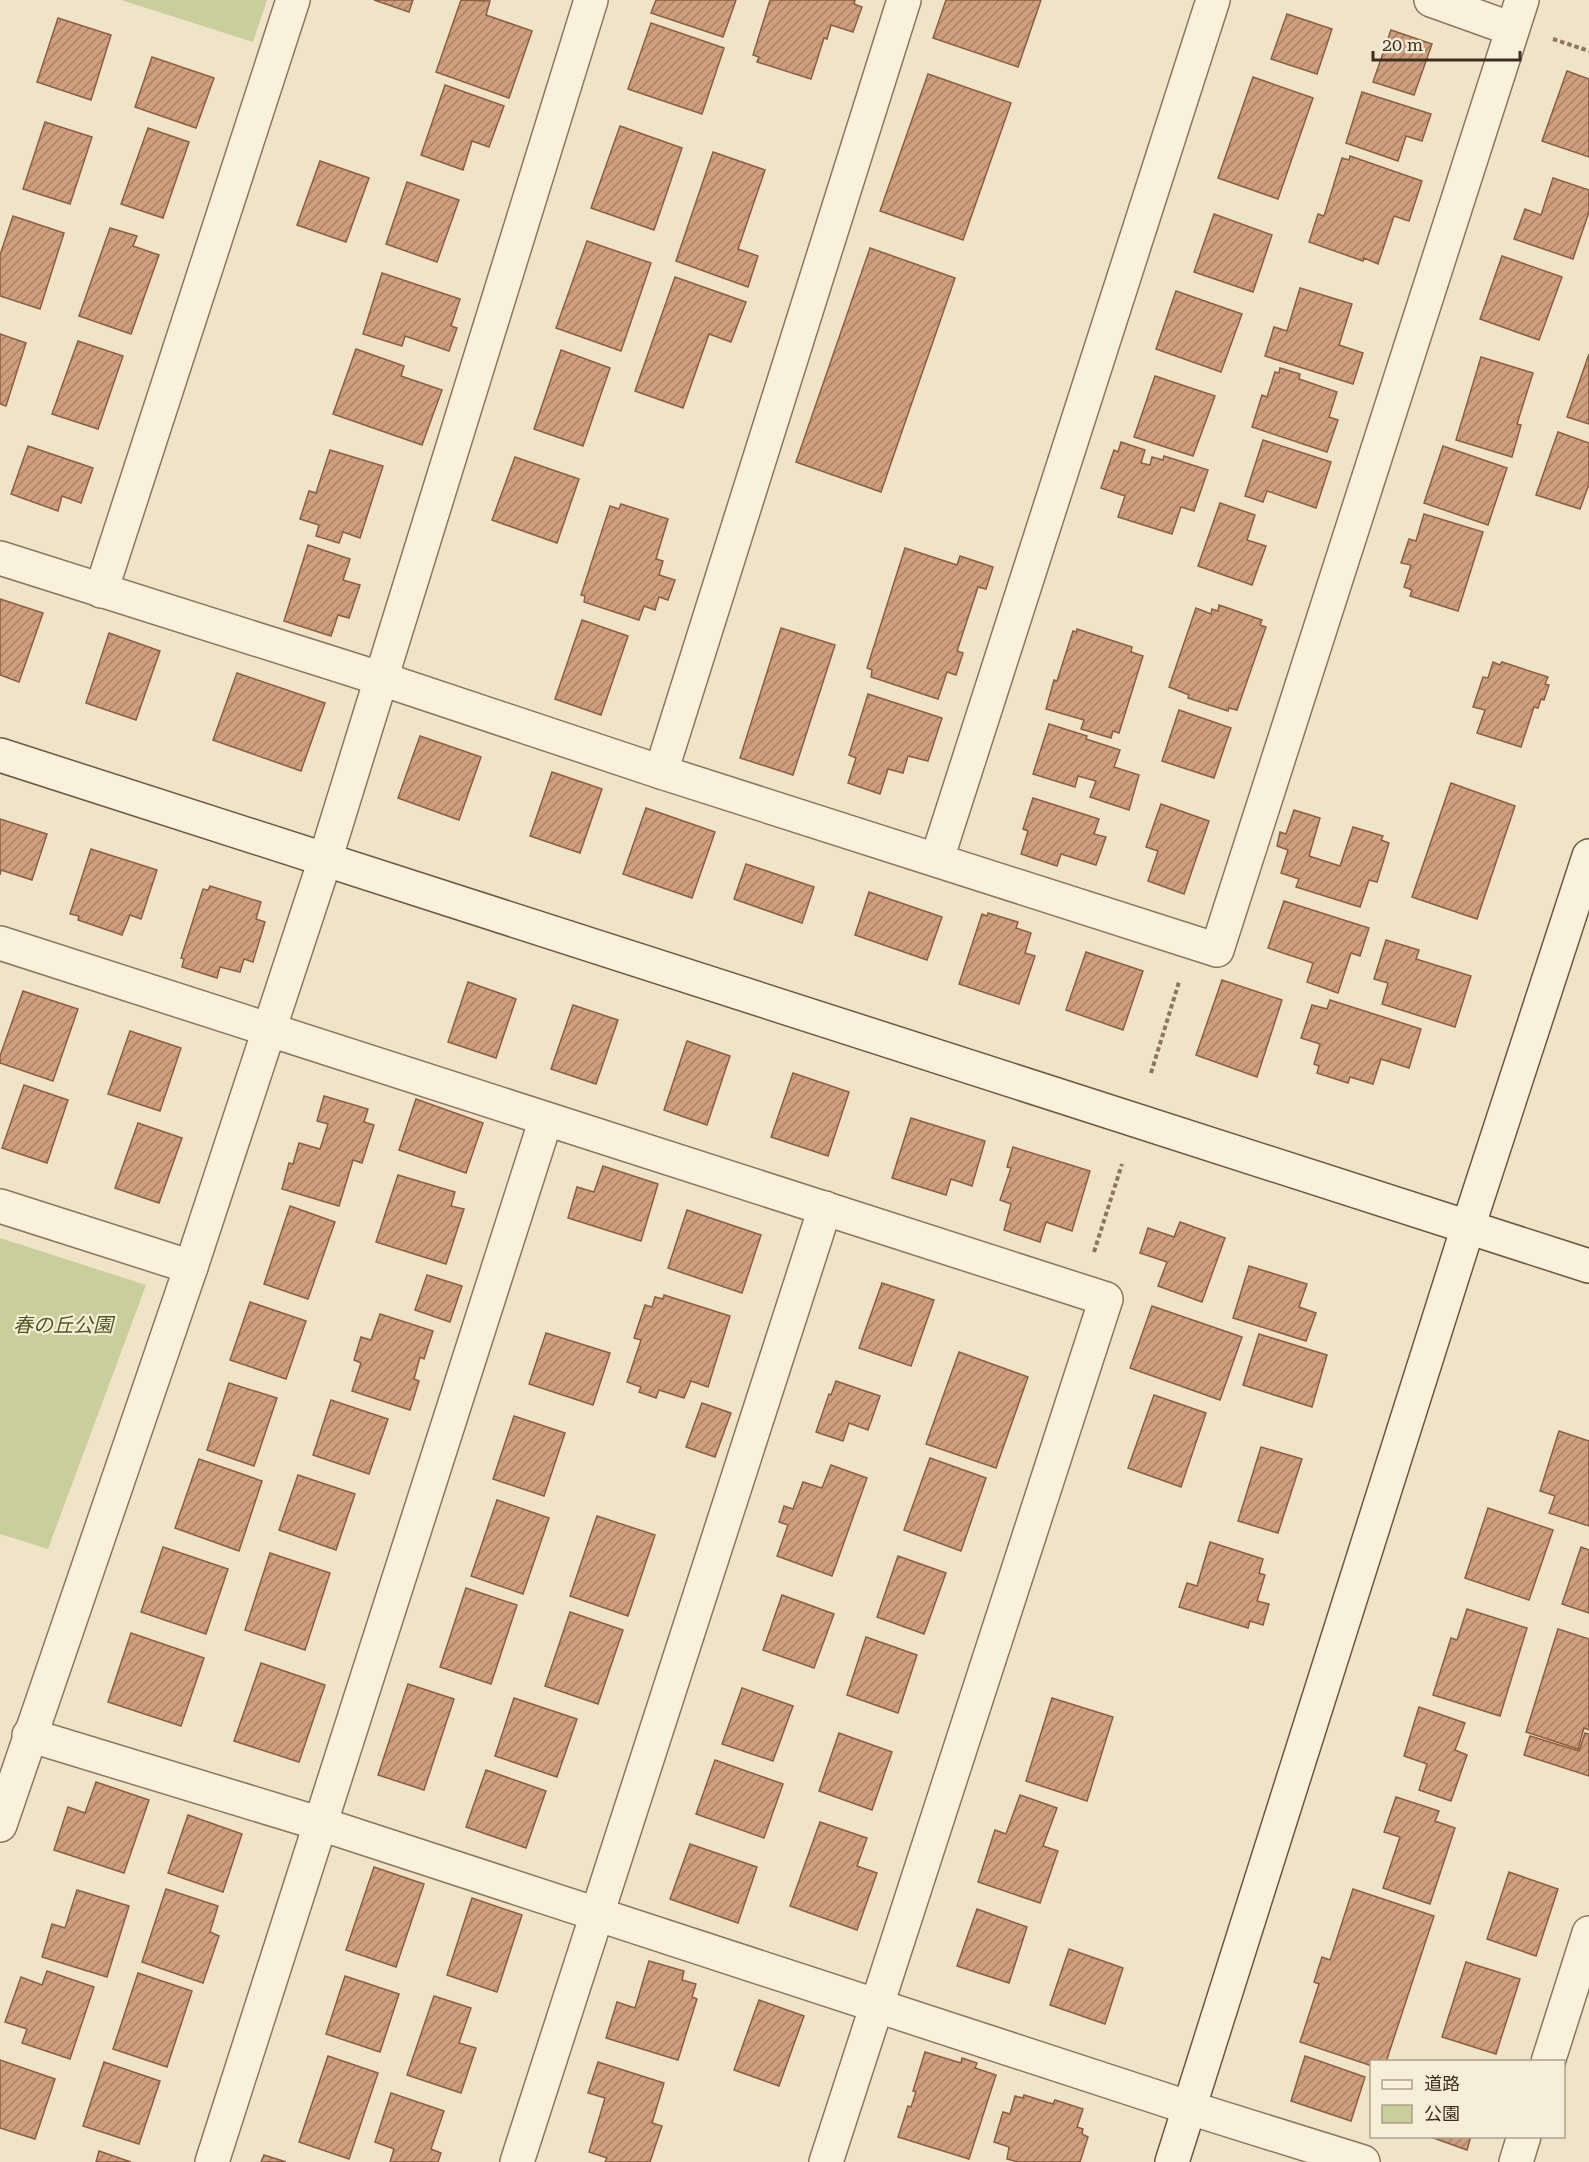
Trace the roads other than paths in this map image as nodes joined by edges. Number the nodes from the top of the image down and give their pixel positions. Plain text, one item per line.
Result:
1 (293, 0) edge
2 (591, 0) edge
3 (904, 0) edge
4 (1213, 0) edge
5 (1431, 0) edge
6 (1517, 15) edge
7 (0, 558) edge
8 (101, 591) junction
9 (382, 679) junction
10 (0, 755) edge
11 (661, 772) junction
12 (1589, 856) edge
13 (937, 859) junction
14 (325, 860) junction
15 (0, 943) edge
16 (268, 1029) junction
17 (546, 1119) junction
18 (0, 1206) edge
19 (825, 1208) junction
20 (1468, 1227) junction
21 (1589, 1266) edge
22 (191, 1267) junction
23 (29, 1736) junction
24 (0, 1824) edge
25 (321, 1824) junction
26 (597, 1915) junction
27 (1589, 1932) edge
28 (878, 2006) junction
29 (1548, 2060) edge
30 (1190, 2108) junction
31 (1523, 2138) edge
32 (212, 2162) edge
33 (517, 2162) edge
34 (826, 2162) edge
35 (1172, 2162) edge
36 (1363, 2162) edge
37 (1516, 2162) edge

1 - 8 street
2 - 9 street
3 - 11 street
4 - 13 street
5 - 6 street
6 - 13 street
7 - 8 street
8 - 9 street
9 - 11 street
9 - 14 street
10 - 14 street
11 - 13 street
12 - 20 street
14 - 16 street
14 - 20 street
15 - 16 street
16 - 17 street
16 - 22 street
17 - 19 street
17 - 25 street
18 - 22 street
19 - 26 street
19 - 28 street
20 - 21 street
20 - 30 street
22 - 23 street
23 - 24 street
23 - 25 street
25 - 26 street
25 - 32 street
26 - 28 street
26 - 33 street
27 - 29 street
28 - 30 street
28 - 34 street
30 - 35 street
30 - 36 street
31 - 37 street

